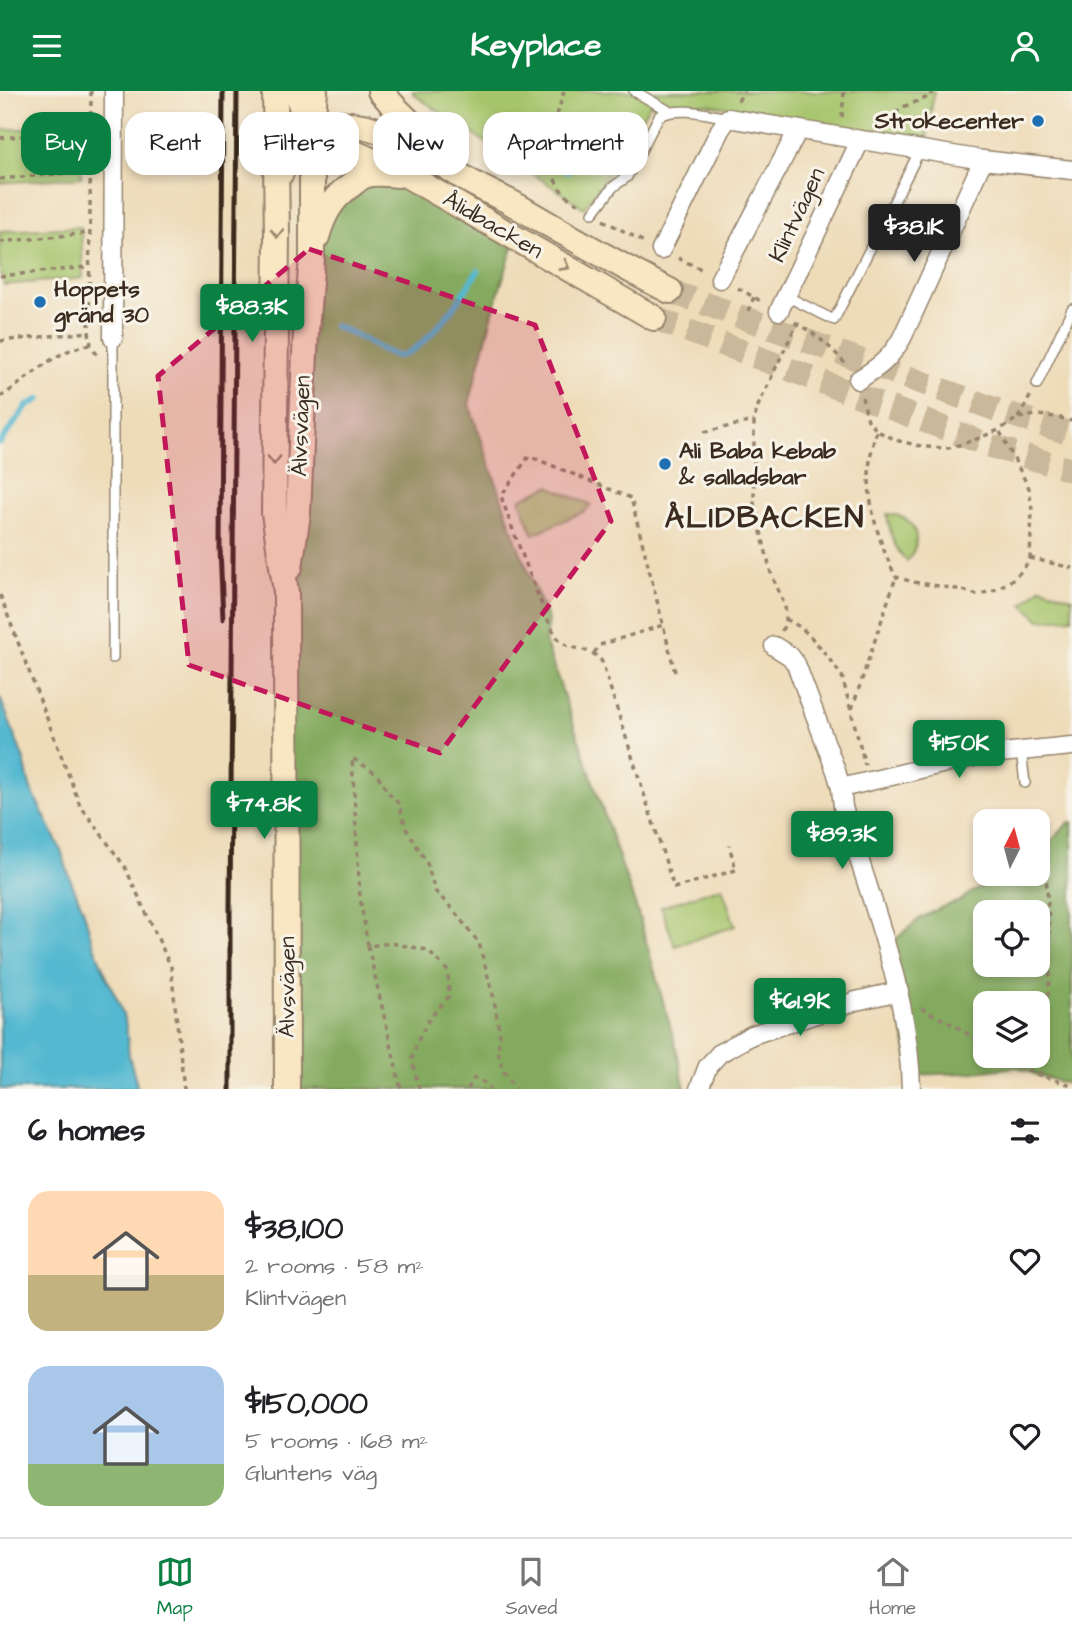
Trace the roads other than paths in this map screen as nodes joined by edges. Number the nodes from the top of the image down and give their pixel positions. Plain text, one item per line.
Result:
1 (114, 91) edge
2 (275, 91) edge
3 (296, 91) edge
4 (315, 91) edge
5 (380, 91) edge
6 (634, 91) edge
7 (668, 111) junction
8 (304, 112) edge
9 (313, 112) edge
10 (728, 118) junction
11 (359, 126) edge
12 (797, 130) junction
13 (851, 139) junction
14 (920, 150) junction
15 (359, 155) edge
16 (983, 160) junction
17 (1072, 170) edge
18 (281, 175) edge
19 (312, 175) edge
20 (408, 176) junction
21 (276, 198) junction
22 (510, 202) junction
23 (593, 213) road end
24 (661, 250) road end
25 (312, 258) junction
26 (720, 279) road end
27 (670, 291) tunnel mouth
28 (782, 304) joint
29 (1072, 309) edge
30 (654, 319) tunnel mouth
31 (113, 338) joint
32 (858, 380) road end
33 (1037, 384) road end
34 (286, 591) junction
35 (774, 646) dead end
36 (113, 658) dead end
37 (1072, 746) edge
38 (1021, 751) junction
39 (1024, 783) dead end
40 (841, 788) junction
41 (899, 991) junction
42 (287, 1089) edge
43 (699, 1089) edge
44 (911, 1089) edge

1 - 31 street
2 - 21 main road, Älvsvägen
3 - 8 main road
4 - 9 main road, Älvsvägen
5 - 22 main road
6 - 7 lane
7 - 10 lane
7 - 23 lane
10 - 12 street, Klintvägen
10 - 24 street
11 - 22 main road, Ålidbacken
12 - 13 street, Klintvägen
12 - 26 street, Klintvägen
13 - 14 street, Klintvägen
13 - 28 street, Klintvägen
14 - 16 street, Klintvägen
14 - 28 lane
15 - 20 main road, Ålidbacken
16 - 17 street, Klintvägen
16 - 32 street
18 - 21 main road
19 - 25 main road, Älvsvägen
20 - 25 main road
20 -> 30 main road, Ålidbacken
21 -> 34 main road, Älvsvägen
22 - 27 main road, Ålidbacken
25 - 34 main road, Älvsvägen
29 - 33 lane
31 - 36 lane
34 - 42 main road, Älvsvägen
35 - 40 street
37 - 38 street
38 - 39 lane
38 - 40 street
40 - 41 street
41 - 43 street
41 - 44 street

